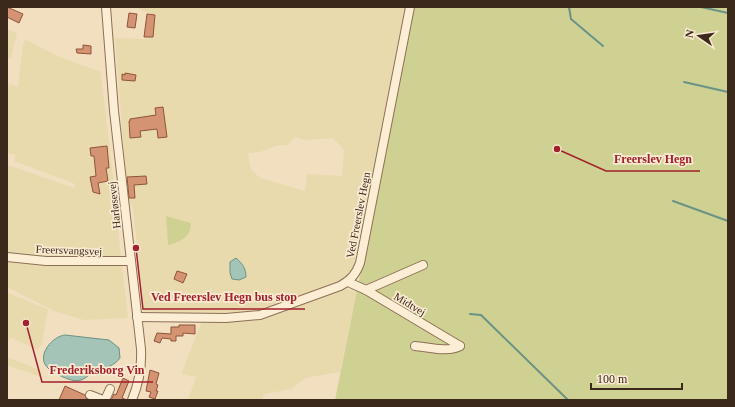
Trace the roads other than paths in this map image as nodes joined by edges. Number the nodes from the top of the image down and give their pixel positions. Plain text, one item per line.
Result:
1 (106, 7) edge
2 (410, 7) edge
3 (7, 257) edge
4 (131, 261) junction
5 (423, 265) dead end
6 (348, 282) junction
7 (366, 290) junction
8 (137, 317) junction
9 (415, 346) dead end
10 (110, 389) dead end
11 (90, 395) dead end
12 (104, 400) edge
13 (132, 400) edge

1 - 4 street, Harløsevej
2 - 6 street, Ved Freerslev Hegn
3 - 4 street, Freersvangsvej
4 - 8 street, Harløsevej
5 - 7 street
6 - 7 street, Midtvej
6 - 8 street
7 - 9 street, Midtvej
8 - 13 street, Harløsevej
10 - 12 street
11 - 12 street

